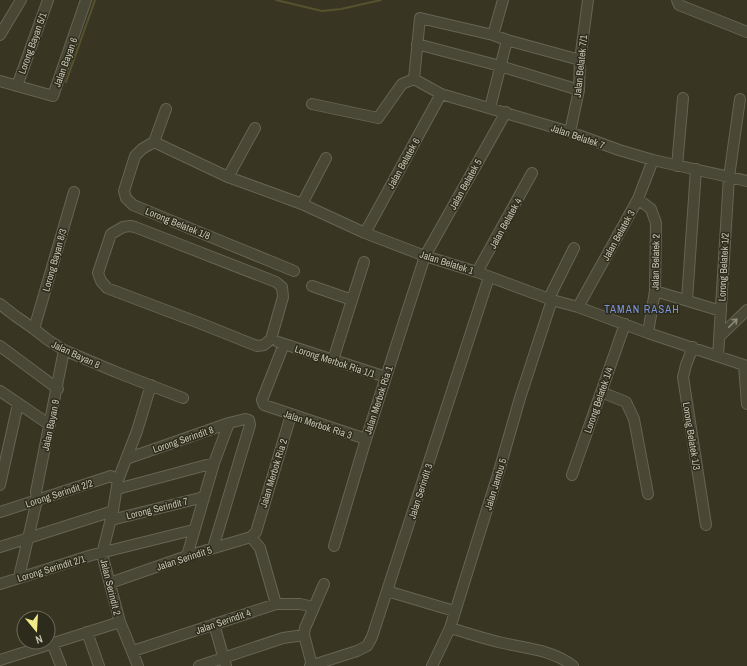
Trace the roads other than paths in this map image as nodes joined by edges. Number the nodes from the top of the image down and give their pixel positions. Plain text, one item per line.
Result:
1 (21, 0) edge
2 (48, 0) edge
3 (86, 0) edge
4 (503, 0) edge
5 (588, 0) edge
6 (677, 0) edge
7 (747, 32) edge
8 (0, 35) edge
9 (493, 35) junction
10 (507, 40) junction
11 (417, 44) junction
12 (580, 60) junction
13 (500, 66) junction
14 (414, 79) junction
15 (0, 81) edge
16 (17, 86) junction
17 (579, 90) junction
18 (441, 94) junction
19 (683, 98) dead end
20 (740, 99) dead end
21 (312, 104) dead end
22 (490, 108) junction
23 (166, 109) dead end
24 (506, 112) junction
25 (254, 128) dead end
26 (570, 132) junction
27 (154, 142) junction
28 (326, 158) dead end
29 (653, 160) junction
30 (677, 166) junction
31 (696, 169) junction
32 (532, 173) dead end
33 (228, 176) junction
34 (729, 177) junction
35 (747, 181) edge
36 (74, 192) dead end
37 (638, 199) junction
38 (302, 204) junction
39 (365, 233) junction
40 (574, 248) dead end
41 (425, 256) junction
42 (364, 262) dead end
43 (294, 271) dead end
44 (477, 272) junction
45 (489, 277) junction
46 (312, 286) dead end
47 (655, 291) junction
48 (550, 299) junction
49 (352, 300) junction
50 (687, 300) junction
51 (0, 304) edge
52 (578, 308) junction
53 (747, 310) edge
54 (721, 311) junction
55 (625, 324) junction
56 (34, 329) junction
57 (648, 333) junction
58 (719, 337) junction
59 (271, 339) junction
60 (284, 344) junction
61 (0, 346) edge
62 (693, 347) junction
63 (64, 350) junction
64 (718, 356) junction
65 (333, 360) junction
66 (746, 365) edge
67 (386, 377) junction
68 (151, 385) junction
69 (58, 388) junction
70 (0, 391) edge
71 (601, 392) junction
72 (183, 398) dead end
73 (18, 404) junction
74 (747, 404) edge
75 (290, 415) junction
76 (230, 423) junction
77 (50, 425) junction
78 (366, 439) junction
79 (126, 459) junction
80 (214, 463) junction
81 (572, 475) dead end
82 (118, 484) junction
83 (0, 485) edge
84 (648, 494) dead end
85 (204, 497) junction
86 (37, 500) junction
87 (0, 511) edge
88 (112, 516) junction
89 (706, 526) dead end
90 (193, 530) junction
91 (253, 534) junction
92 (28, 538) junction
93 (334, 546) dead end
94 (0, 547) edge
95 (213, 548) junction
96 (102, 554) junction
97 (187, 556) junction
98 (19, 577) junction
99 (110, 583) junction
100 (0, 584) edge
101 (324, 584) dead end
102 (387, 591) junction
103 (276, 604) junction
104 (314, 607) junction
105 (454, 612) junction
106 (120, 622) junction
107 (214, 624) junction
108 (450, 628) junction
109 (87, 632) junction
110 (304, 635) junction
111 (56, 642) edge
112 (31, 650) edge
113 (55, 650) edge
114 (133, 651) junction
115 (0, 660) edge
116 (225, 662) edge
117 (61, 666) edge
118 (99, 666) edge
119 (138, 666) edge
120 (200, 666) edge
121 (311, 666) edge
122 (432, 666) edge
123 (573, 666) edge

1 - 8 street
2 - 16 street, Lorong Bayan 5/1
3 - 16 street, Jalan Bayan 6
4 - 9 street
5 - 12 street, Jalan Belatek 7/1
6 - 7 street
9 - 10 street
9 - 11 street
10 - 12 street
10 - 13 street
11 - 13 street
11 - 14 street
12 - 17 street, Jalan Belatek 7/1
13 - 17 street
13 - 22 street
14 - 18 street, Jalan Belatek 7
14 - 21 street
15 - 16 street, Jalan Bayan 6
17 - 26 street, Jalan Belatek 7/1
18 - 22 street, Jalan Belatek 7
18 - 39 street, Jalan Belatek 6
19 - 30 street
20 - 34 street, Lorong Belatek 1/2
22 - 24 street, Jalan Belatek 7
23 - 27 street
24 - 26 street, Jalan Belatek 7
24 - 41 street, Jalan Belatek 5
25 - 33 street
26 - 29 street, Jalan Belatek 7
27 - 33 street, Jalan Belatek 1
27 - 43 street, Lorong Belatek 1/8
28 - 38 street
29 - 30 street, Jalan Belatek 7
29 - 37 street, Jalan Belatek 3
30 - 31 street, Jalan Belatek 7
31 - 34 street, Jalan Belatek 7
31 - 50 street
32 - 44 street, Jalan Belatek 4
33 - 38 street, Jalan Belatek 1
34 - 35 street, Jalan Belatek 7
34 - 54 street, Lorong Belatek 1/2
36 - 56 street, Lorong Bayan 8/3
37 - 47 street, Jalan Belatek 2
37 - 52 street, Jalan Belatek 3
38 - 39 street, Jalan Belatek 1
39 - 41 street, Jalan Belatek 1
40 - 48 street, Jalan Jambu 5
41 - 44 street, Jalan Belatek 1
41 - 67 street, Jalan Merbok Ria 1
42 - 49 street
44 - 45 street, Jalan Belatek 1
45 - 48 street, Jalan Belatek 1
45 - 102 street, Jalan Serindit 3
46 - 49 street
47 - 50 street
47 - 57 street, Jalan Belatek 2
48 - 52 street, Jalan Belatek 1
48 - 105 street, Jalan Jambu 5
49 - 65 street
50 - 54 street
51 - 56 street, Jalan Bayan 8
52 - 55 street, Jalan Belatek 1
58 -> 53 street
54 - 58 street, Lorong Belatek 1/2
55 - 57 street, Jalan Belatek 1
55 - 71 street, Lorong Belatek 1/4
56 - 63 street, Jalan Bayan 8
57 - 62 street, Jalan Belatek 1
58 - 64 street, Lorong Belatek 1/2
59 - 59 street
59 - 60 street, Lorong Merbok Ria 1/1
60 - 65 street, Lorong Merbok Ria 1/1
60 - 75 street, Jalan Merbok Ria 3
61 - 69 street
62 - 64 street, Jalan Belatek 1
62 - 89 street, Lorong Belatek 1/3
63 - 68 street, Jalan Bayan 8
63 - 69 street, Jalan Bayan 9
64 - 66 street, Jalan Belatek 1
65 - 67 street, Lorong Merbok Ria 1/1
66 - 74 street
67 - 78 street, Jalan Merbok Ria 1
68 - 72 street, Jalan Bayan 8
68 - 79 street
69 - 77 street, Jalan Bayan 9
70 - 73 street
71 - 81 street, Lorong Belatek 1/4
71 - 84 street
73 - 77 street
73 - 83 street
75 - 78 street, Jalan Merbok Ria 3
75 - 91 street, Jalan Merbok Ria 2
76 - 79 street, Lorong Serindit 8
76 - 80 street, Lorong Serindit 8
76 - 95 street
77 - 86 street, Jalan Bayan 9
78 - 93 street, Jalan Merbok Ria 1
79 - 82 street, Jalan Serindit 2
80 - 82 street, Lorong Serindit 2/2
80 - 85 street, Lorong Serindit 8
82 - 86 street, Lorong Serindit 2/2
82 - 88 street, Jalan Serindit 2
85 - 88 street, Lorong Serindit 7
85 - 90 street, Lorong Serindit 8
86 - 87 street, Lorong Serindit 2/2
86 - 92 street, Jalan Bayan 9
88 - 92 street, Lorong Serindit 7
88 - 96 street, Jalan Serindit 2
90 - 96 street, Lorong Serindit 2/1
90 - 97 street, Lorong Serindit 8
91 - 95 street, Jalan Serindit 5
91 - 103 street
92 - 94 street, Lorong Serindit 7
92 - 98 street, Jalan Bayan 9
95 - 97 street, Jalan Serindit 5
96 - 98 street, Lorong Serindit 2/1
96 - 99 street, Jalan Serindit 2
97 - 99 street, Jalan Serindit 5
98 - 100 street, Lorong Serindit 2/1
99 - 106 street, Jalan Serindit 2
101 - 104 street
102 - 105 street
102 - 121 street, Jalan Serindit 3
103 - 104 street, Jalan Serindit 4
103 - 107 street, Jalan Serindit 4
104 - 110 street
105 - 108 street, Jalan Jambu 5
106 - 109 street
106 - 114 street, Jalan Serindit 2
107 - 114 street, Jalan Serindit 4
107 - 116 street
108 - 122 street, Jalan Jambu 5
108 - 123 street
109 - 111 street
109 - 118 street
110 - 116 street
110 - 121 street
112 - 115 street
113 - 117 street
114 - 119 street, Jalan Serindit 2
116 - 120 street

